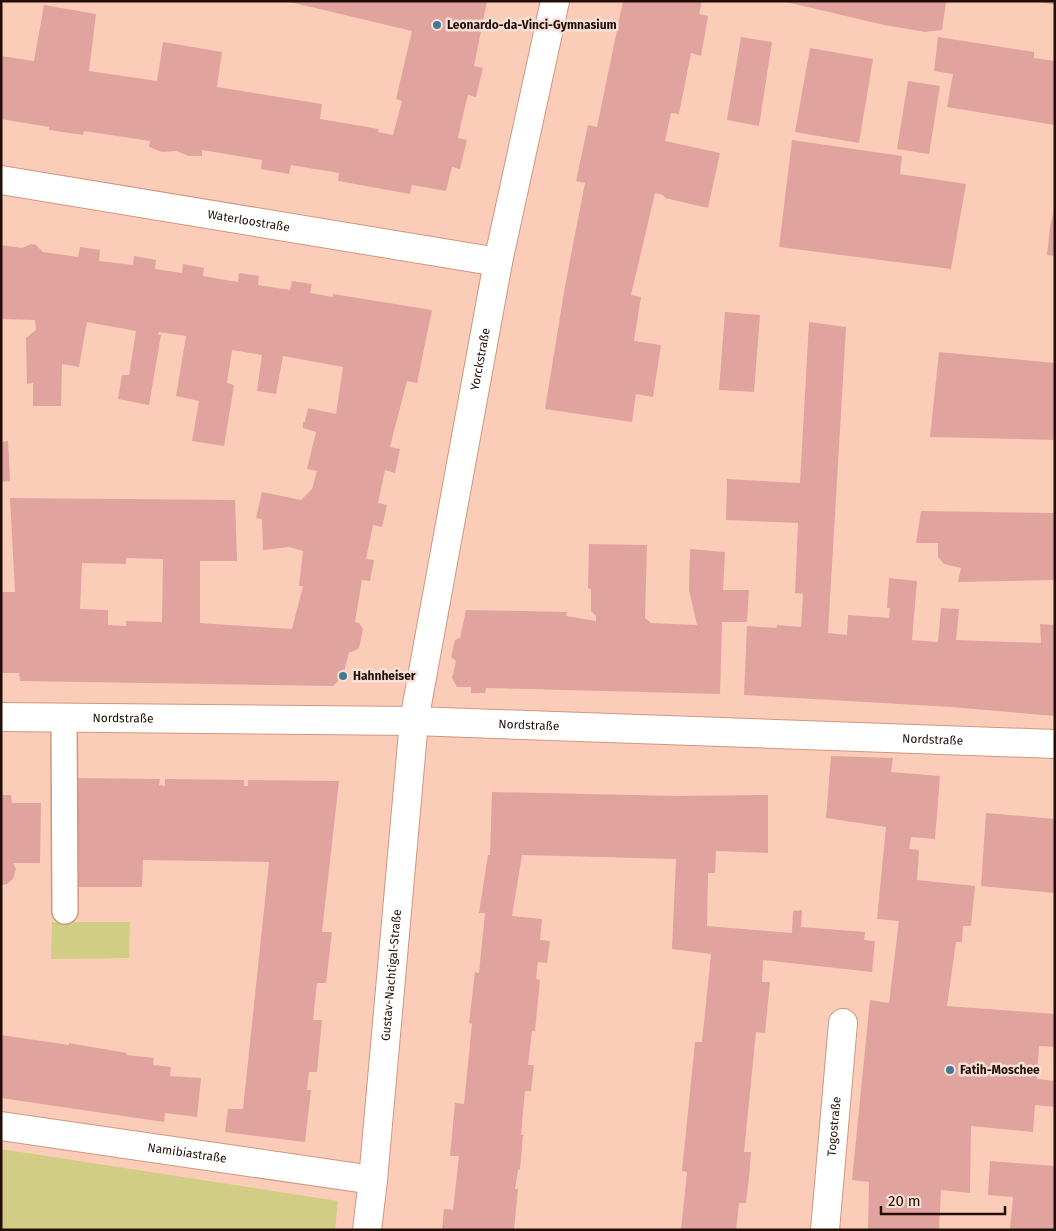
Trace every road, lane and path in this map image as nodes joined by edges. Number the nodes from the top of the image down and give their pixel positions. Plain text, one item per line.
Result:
1 (555, 1) edge
2 (1, 180) edge
3 (498, 262) junction
4 (1, 717) edge
5 (64, 717) junction
6 (414, 720) junction
7 (1055, 744) edge
8 (65, 910) dead end
9 (843, 1023) dead end
10 (1, 1126) edge
11 (373, 1180) junction
12 (367, 1230) edge
13 (824, 1230) edge

1 - 3 street, Yorckstraße
2 - 3 street, Waterloostraße
3 - 6 street, Yorckstraße
4 - 5 street, Nordstraße
5 - 6 street, Nordstraße
5 - 8 lane
6 - 7 street, Nordstraße
6 - 11 street, Gustav-Nachtigal-Straße
9 - 13 street, Togostraße
10 - 11 street, Namibiastraße
11 - 12 street, Gustav-Nachtigal-Straße

